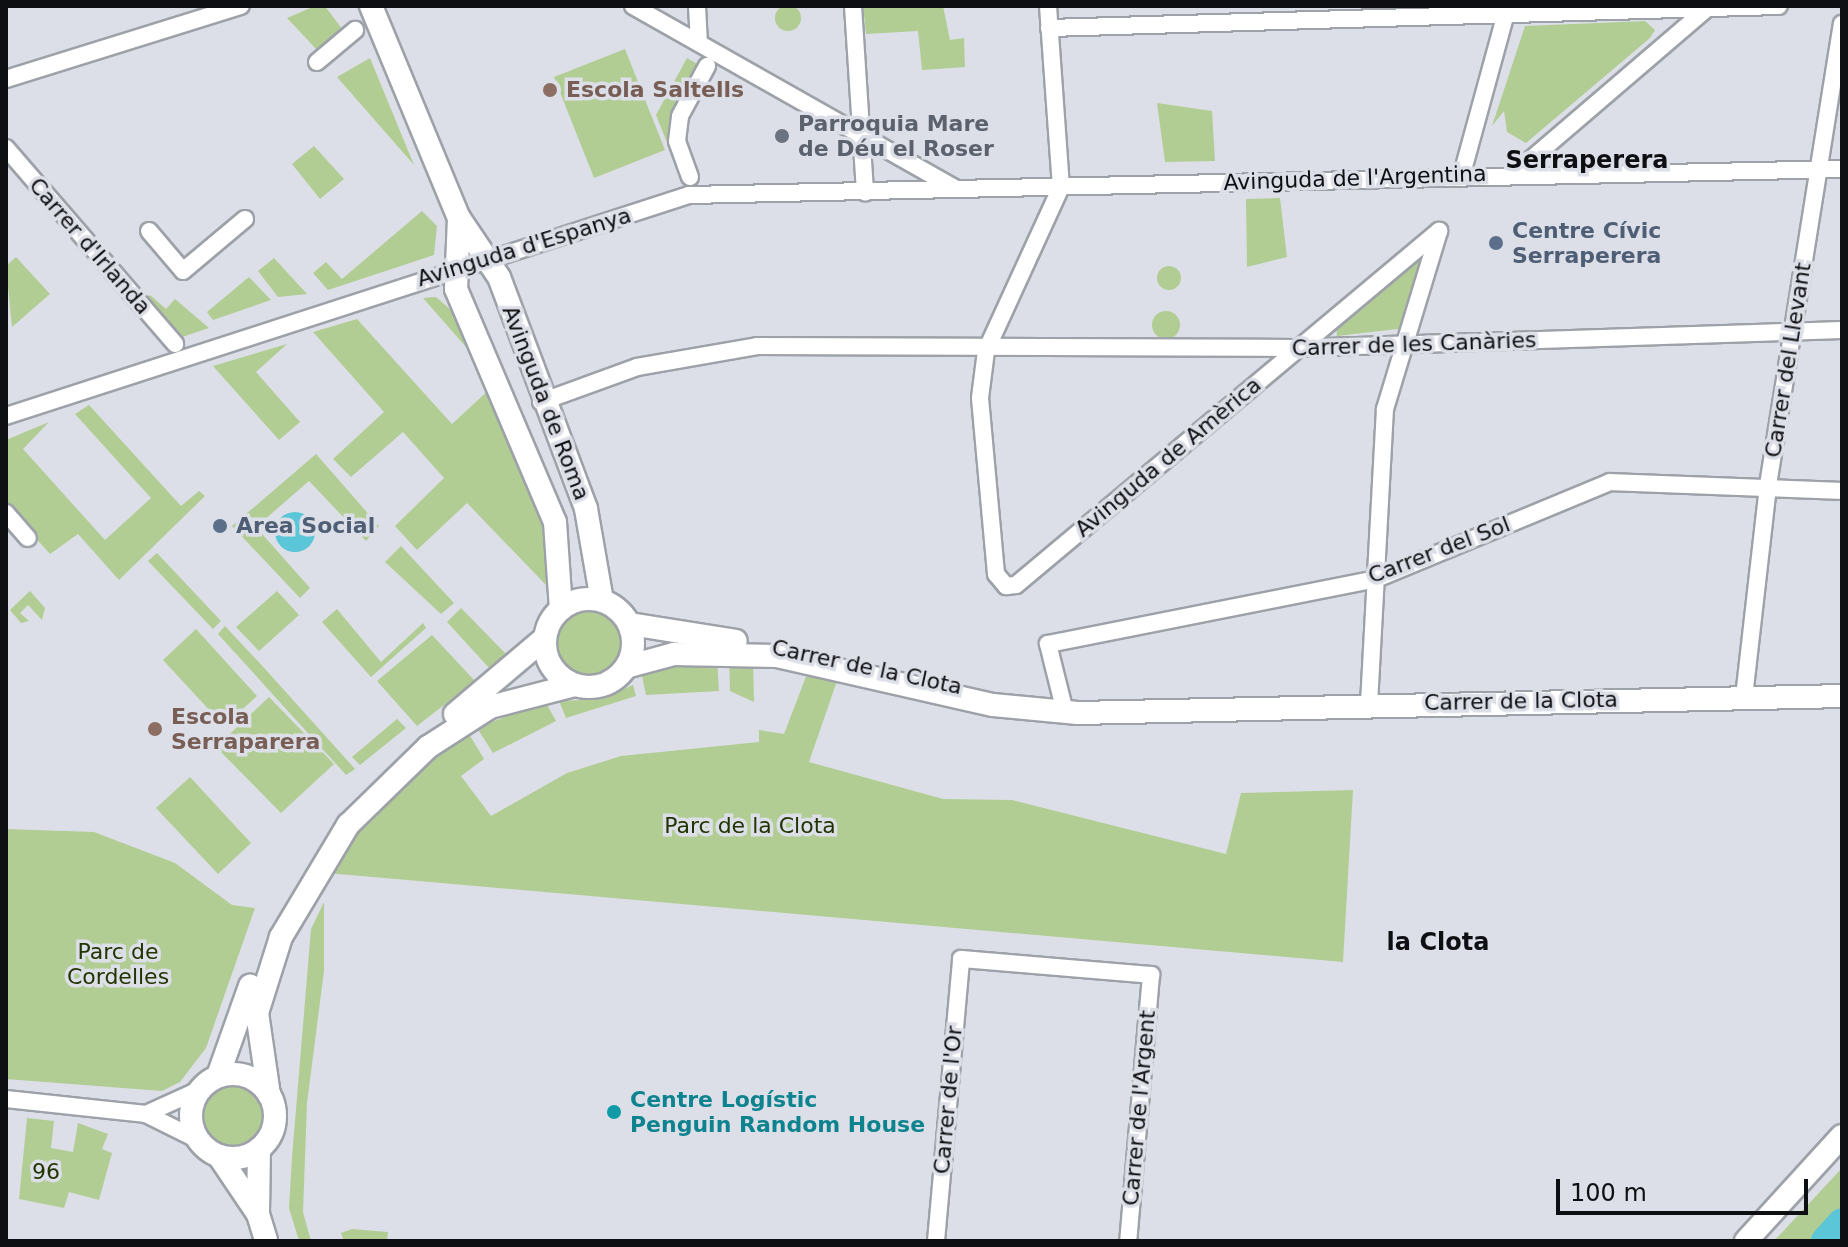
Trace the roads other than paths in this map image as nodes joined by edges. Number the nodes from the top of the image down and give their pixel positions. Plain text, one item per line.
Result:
1 (241, 6) edge
2 (371, 6) edge
3 (633, 6) edge
4 (697, 6) edge
5 (853, 6) edge
6 (1048, 6) edge
7 (1779, 6) edge
8 (1709, 7) edge
9 (1509, 10) edge
10 (1842, 24) edge
11 (1049, 28) junction
12 (355, 30) dead end
13 (699, 42) junction
14 (317, 62) dead end
15 (707, 66) dead end
16 (6, 79) edge
17 (859, 129) junction
18 (6, 148) edge
19 (1820, 169) junction
20 (1842, 169) edge
21 (1515, 173) junction
22 (1462, 174) junction
23 (690, 177) dead end
24 (1061, 187) junction
25 (955, 188) junction
26 (865, 193) junction
27 (459, 218) junction
28 (245, 219) dead end
29 (149, 231) dead end
30 (489, 257) junction
31 (455, 269) junction
32 (1842, 330) edge
33 (1792, 332) junction
34 (1299, 341) junction
35 (1408, 343) junction
36 (175, 344) dead end
37 (986, 351) junction
38 (541, 402) junction
39 (6, 416) edge
40 (1768, 485) junction
41 (1842, 491) edge
42 (6, 513) edge
43 (28, 538) dead end
44 (1376, 579) junction
45 (602, 601) junction
46 (561, 609) junction
47 (630, 624) junction
48 (545, 638) junction
49 (767, 650) junction
50 (791, 654) junction
51 (626, 667) junction
52 (575, 685) junction
53 (1842, 696) edge
54 (1744, 697) junction
55 (1063, 704) junction
56 (1369, 704) junction
57 (1199, 708) junction
58 (1151, 975) joint
59 (218, 1076) junction
60 (199, 1090) junction
61 (269, 1095) junction
62 (6, 1099) edge
63 (146, 1114) junction
64 (1842, 1136) edge
65 (198, 1140) junction
66 (259, 1149) junction
67 (219, 1156) junction
68 (258, 1214) junction
69 (266, 1241) edge
70 (936, 1241) edge
71 (1128, 1241) edge
72 (1746, 1241) edge

1 - 16 street
2 - 27 street, Avinguda de Roma
3 - 13 street
4 - 13 street
5 - 17 street
6 - 11 street
7 - 8 street
8 - 9 street
8 - 21 street
9 - 11 street
9 - 22 street
10 - 19 street, Carrer del Llevant
11 - 24 street
12 - 14 street
13 - 17 street
15 - 23 street
17 - 25 street
17 - 26 street
18 - 36 street, Carrer d'Irlanda
19 - 20 street, Avinguda de l'Argentina
19 - 21 street, Avinguda de l'Argentina
19 - 33 street, Carrer del Llevant
21 - 22 street, Avinguda de l'Argentina
22 - 24 street, Avinguda de l'Argentina
24 - 25 street, Avinguda d'Espanya
24 - 37 street
25 - 26 street, Avinguda d'Espanya
26 - 30 street, Avinguda d'Espanya
27 - 30 street, Avinguda de Roma
27 - 31 street, Avinguda de Roma
28 - 29 street
30 - 31 street, Avinguda d'Espanya
30 - 38 street, Avinguda de Roma
31 - 39 street, Avinguda d'Espanya
31 - 46 street, Avinguda de Roma
32 - 33 street, Carrer de les Canàries
33 - 35 street, Carrer de les Canàries
33 - 40 street, Carrer del Llevant
34 - 35 street, Carrer de les Canàries
34 - 35 street, Avinguda de Amèrica
34 - 37 street, Carrer de les Canàries
34 - 37 street, Avinguda de Amèrica
35 - 44 street
37 - 38 street, Carrer de les Canàries
38 - 45 street, Avinguda de Roma
40 - 41 street, Carrer del Sol
40 - 44 street, Carrer del Sol
40 - 54 street, Carrer del Llevant
42 - 43 street
44 - 55 street, Carrer del Sol
44 - 56 street
45 - 46 street
45 - 47 street
46 - 48 street
47 - 49 street, Carrer de la Clota
47 - 51 street
48 - 52 street
48 - 59 street
49 - 50 street, Carrer de la Clota
49 - 51 street, Carrer de la Clota
50 - 55 street, Carrer de la Clota
50 - 57 street, Carrer de la Clota
51 - 52 street
52 - 61 street
53 - 54 street, Carrer de la Clota
54 - 56 street, Carrer de la Clota
55 - 57 street, Carrer de la Clota
56 - 57 street, Carrer de la Clota
58 - 70 street, Carrer de l'Or
58 - 71 street, Carrer de l'Argent
59 - 60 street
59 - 61 street
60 - 63 street
60 - 65 street
61 - 66 street
62 - 63 street
63 - 65 street
64 - 72 street
65 - 67 street
66 - 67 street
66 - 68 street
67 - 68 street
68 - 69 street

